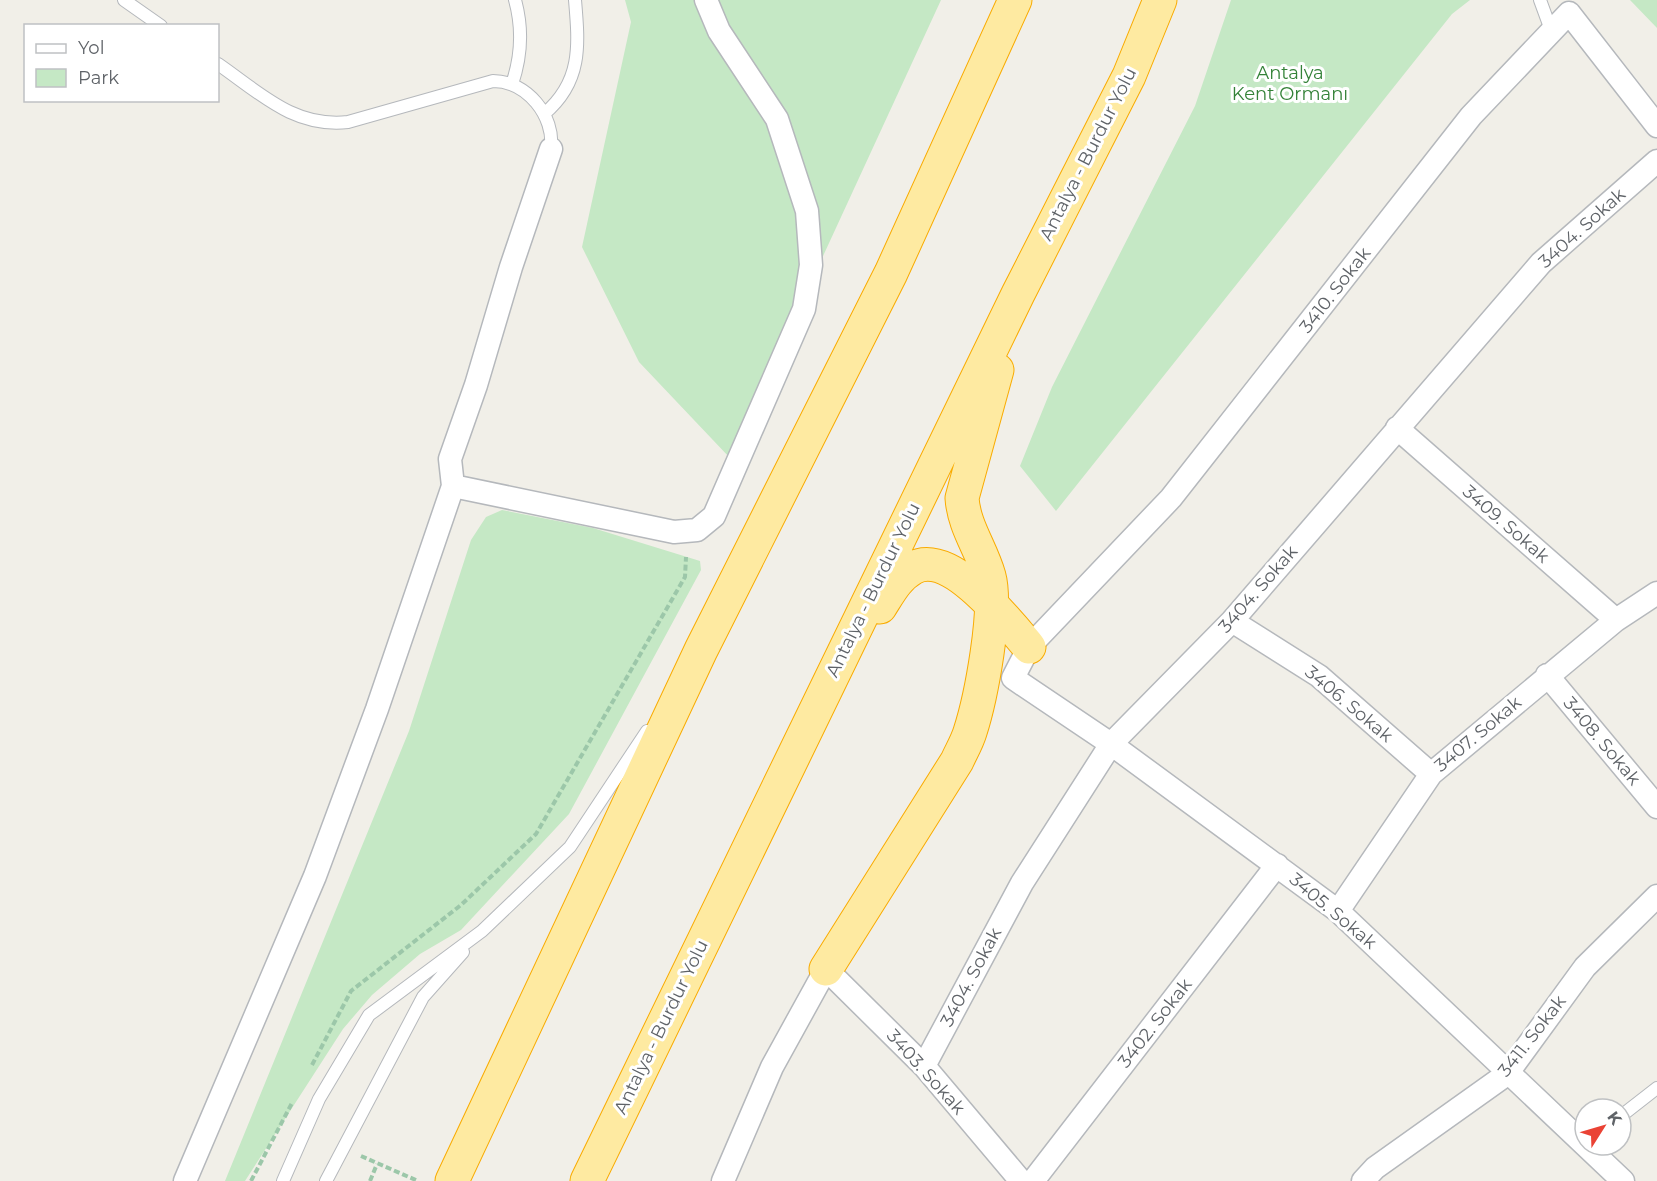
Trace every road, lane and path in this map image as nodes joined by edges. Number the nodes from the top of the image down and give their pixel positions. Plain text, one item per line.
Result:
1 (124, 0) edge
2 (515, 0) edge
3 (575, 0) edge
4 (706, 0) edge
5 (1015, 0) edge
6 (1160, 0) edge
7 (1540, 0) edge
8 (158, 24) edge
9 (1551, 30) junction
10 (219, 65) edge
11 (512, 84) junction
12 (544, 114) junction
13 (1657, 126) edge
14 (551, 149) joint
15 (1657, 161) edge
16 (1018, 294) junction
17 (1397, 428) junction
18 (453, 486) junction
19 (687, 532) junction
20 (1657, 593) edge
21 (991, 601) junction
22 (1616, 620) junction
23 (1233, 621) junction
24 (1029, 647) junction
25 (701, 650) junction
26 (1547, 675) junction
27 (1013, 678) joint
28 (817, 704) junction
29 (1111, 744) junction
30 (1431, 774) junction
31 (1657, 807) edge
32 (1277, 865) junction
33 (1657, 896) edge
34 (1338, 911) junction
35 (482, 931) junction
36 (826, 969) junction
37 (924, 1066) junction
38 (1507, 1074) junction
39 (306, 1076) dead end
40 (1657, 1088) edge
41 (295, 1097) dead end
42 (1633, 1107) edge
43 (1573, 1133) edge
44 (1598, 1157) edge
45 (370, 1160) dead end
46 (377, 1164) junction
47 (184, 1181) edge
48 (251, 1181) edge
49 (283, 1181) edge
50 (326, 1181) edge
51 (370, 1181) edge
52 (418, 1181) edge
53 (452, 1181) edge
54 (587, 1181) edge
55 (723, 1181) edge
56 (1021, 1181) edge
57 (1033, 1181) edge
58 (1363, 1181) edge
59 (1623, 1181) edge

1 - 8 lane
2 - 11 lane
3 - 12 lane
4 - 19 street
5 - 25 highway
6 - 16 highway, Antalya - Burdur Yolu
7 - 9 lane
9 - 13 street, 3410. Sokak
9 - 24 street, 3410. Sokak
10 - 11 lane
11 - 12 lane
12 - 14 lane
14 - 18 street
15 - 17 street, 3404. Sokak
16 - 21 highway
16 - 28 highway, Antalya - Burdur Yolu
17 - 22 street, 3409. Sokak
17 - 23 street, 3404. Sokak
18 - 19 street
18 - 47 street
19 - 39 path
20 - 22 street, 3407. Sokak
21 - 24 highway
21 - 28 highway
21 - 36 highway
22 - 26 street, 3407. Sokak
23 - 29 street, 3404. Sokak
23 - 30 street, 3406. Sokak
24 - 27 street, 3410. Sokak
25 - 35 lane
25 - 53 highway
26 - 30 street, 3407. Sokak
26 - 31 street, 3408. Sokak
27 - 29 street, 3405. Sokak
28 - 54 highway, Antalya - Burdur Yolu
29 - 32 street, 3405. Sokak
29 - 37 street, 3404. Sokak
30 - 34 street, 3407. Sokak
32 - 34 street, 3405. Sokak
32 - 57 street, 3402. Sokak
33 - 38 street, 3411. Sokak
34 - 38 street, 3405. Sokak
35 - 49 lane
35 - 50 lane
36 - 37 street, 3403. Sokak
36 - 55 street
37 - 56 street, 3403. Sokak
38 - 43 street, 3405. Sokak
38 - 58 street, 3411. Sokak
40 - 42 lane
41 - 48 path
44 - 59 street, 3405. Sokak
45 - 46 path
46 - 51 path
46 - 52 path

